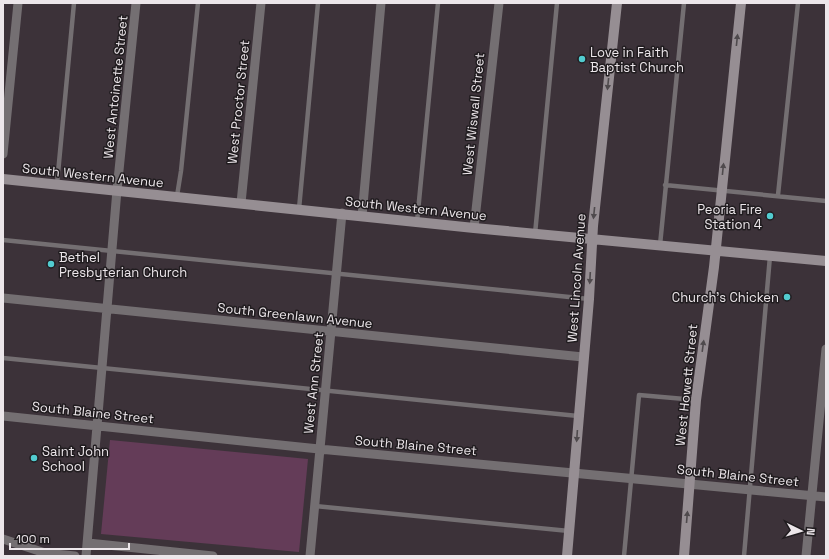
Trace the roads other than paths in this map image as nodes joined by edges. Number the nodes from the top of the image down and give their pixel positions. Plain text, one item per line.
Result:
1 (18, 3) edge
2 (74, 3) edge
3 (136, 3) edge
4 (198, 3) edge
5 (261, 3) edge
6 (318, 3) edge
7 (381, 3) edge
8 (438, 3) edge
9 (499, 3) edge
10 (557, 3) edge
11 (617, 3) edge
12 (684, 3) edge
13 (741, 3) edge
14 (798, 3) edge
15 (3, 154) edge
16 (3, 179) edge
17 (57, 184) junction
18 (665, 185) junction
19 (117, 190) junction
20 (721, 191) junction
21 (778, 195) junction
22 (177, 196) junction
23 (826, 201) edge
24 (241, 203) junction
25 (299, 209) junction
26 (342, 213) junction
27 (362, 216) junction
28 (417, 222) junction
29 (474, 228) junction
30 (535, 234) junction
31 (592, 239) junction
32 (3, 240) edge
33 (660, 245) junction
34 (716, 250) junction
35 (112, 251) junction
36 (770, 256) junction
37 (826, 261) edge
38 (337, 273) junction
39 (3, 298) edge
40 (589, 299) junction
41 (107, 308) junction
42 (331, 332) junction
43 (826, 349) edge
44 (583, 357) junction
45 (3, 358) edge
46 (102, 368) junction
47 (325, 390) junction
48 (696, 400) junction
49 (3, 416) edge
50 (578, 416) junction
51 (98, 425) junction
52 (320, 449) junction
53 (574, 473) junction
54 (631, 477) junction
55 (690, 483) junction
56 (750, 489) junction
57 (812, 495) junction
58 (826, 497) edge
59 (315, 506) junction
60 (569, 530) junction
61 (3, 540) edge
62 (88, 543) junction
63 (75, 556) edge
64 (86, 556) edge
65 (213, 556) edge
66 (310, 556) edge
67 (567, 556) edge
68 (624, 556) edge
69 (684, 556) edge
70 (744, 556) edge
71 (806, 556) edge

1 - 15 street
2 - 17 lane
3 - 19 street, West Antoinette Street
4 - 22 lane
5 - 24 street, West Proctor Street
6 - 25 lane
7 - 27 street
8 - 28 lane
9 - 29 street, West Wiswall Street
10 - 30 lane
11 -> 31 main road, West Lincoln Avenue
12 - 18 lane
20 -> 13 main road, West Howett Street
14 - 21 lane
16 - 17 main road, South Western Avenue
17 - 19 main road, South Western Avenue
18 - 20 lane
18 - 33 lane
19 - 22 main road, South Western Avenue
19 - 35 street, West Antoinette Street
20 - 21 lane
20 - 34 main road, West Howett Street
21 - 23 lane
22 - 24 main road, South Western Avenue
24 - 25 main road, South Western Avenue
25 - 26 main road, South Western Avenue
26 - 27 main road, South Western Avenue
26 - 38 street, West Ann Street
27 - 28 main road, South Western Avenue
28 - 29 main road, South Western Avenue
29 - 30 main road, South Western Avenue
30 - 31 main road, South Western Avenue
31 - 33 main road, South Western Avenue
31 -> 40 main road, West Lincoln Avenue
32 - 35 lane
33 - 34 main road, South Western Avenue
34 - 36 main road, South Western Avenue
48 -> 34 main road, West Howett Street
35 - 38 lane
35 - 41 street, West Antoinette Street
36 - 37 main road, South Western Avenue
36 - 56 lane
38 - 40 lane
38 - 42 street, West Ann Street
39 - 41 street, South Greenlawn Avenue
40 - 44 main road, West Lincoln Avenue
41 - 42 street, South Greenlawn Avenue
41 - 46 street, West Antoinette Street
42 - 44 street, South Greenlawn Avenue
42 - 47 street, West Ann Street
43 - 57 street
44 - 50 main road, West Lincoln Avenue
45 - 46 lane
46 - 47 lane
46 - 51 street, West Antoinette Street
47 - 50 lane
47 - 52 street, West Ann Street
48 - 54 lane
48 - 55 main road, West Howett Street
49 - 51 street, South Blaine Street
50 -> 53 main road, West Lincoln Avenue
51 - 52 street, South Blaine Street
51 - 62 street, West Antoinette Street
52 - 53 street, South Blaine Street
52 - 59 street, West Ann Street
53 - 54 street, South Blaine Street
53 - 60 main road, West Lincoln Avenue
54 - 55 street, South Blaine Street
54 - 68 lane
55 - 56 street, South Blaine Street
69 -> 55 main road, West Howett Street
56 - 57 street, South Blaine Street
56 - 70 lane
57 - 58 street, South Blaine Street
57 - 71 street
59 - 60 lane
59 - 66 street, West Ann Street
60 - 67 main road, West Lincoln Avenue
61 - 63 street
62 - 64 street, West Antoinette Street
62 - 65 street

